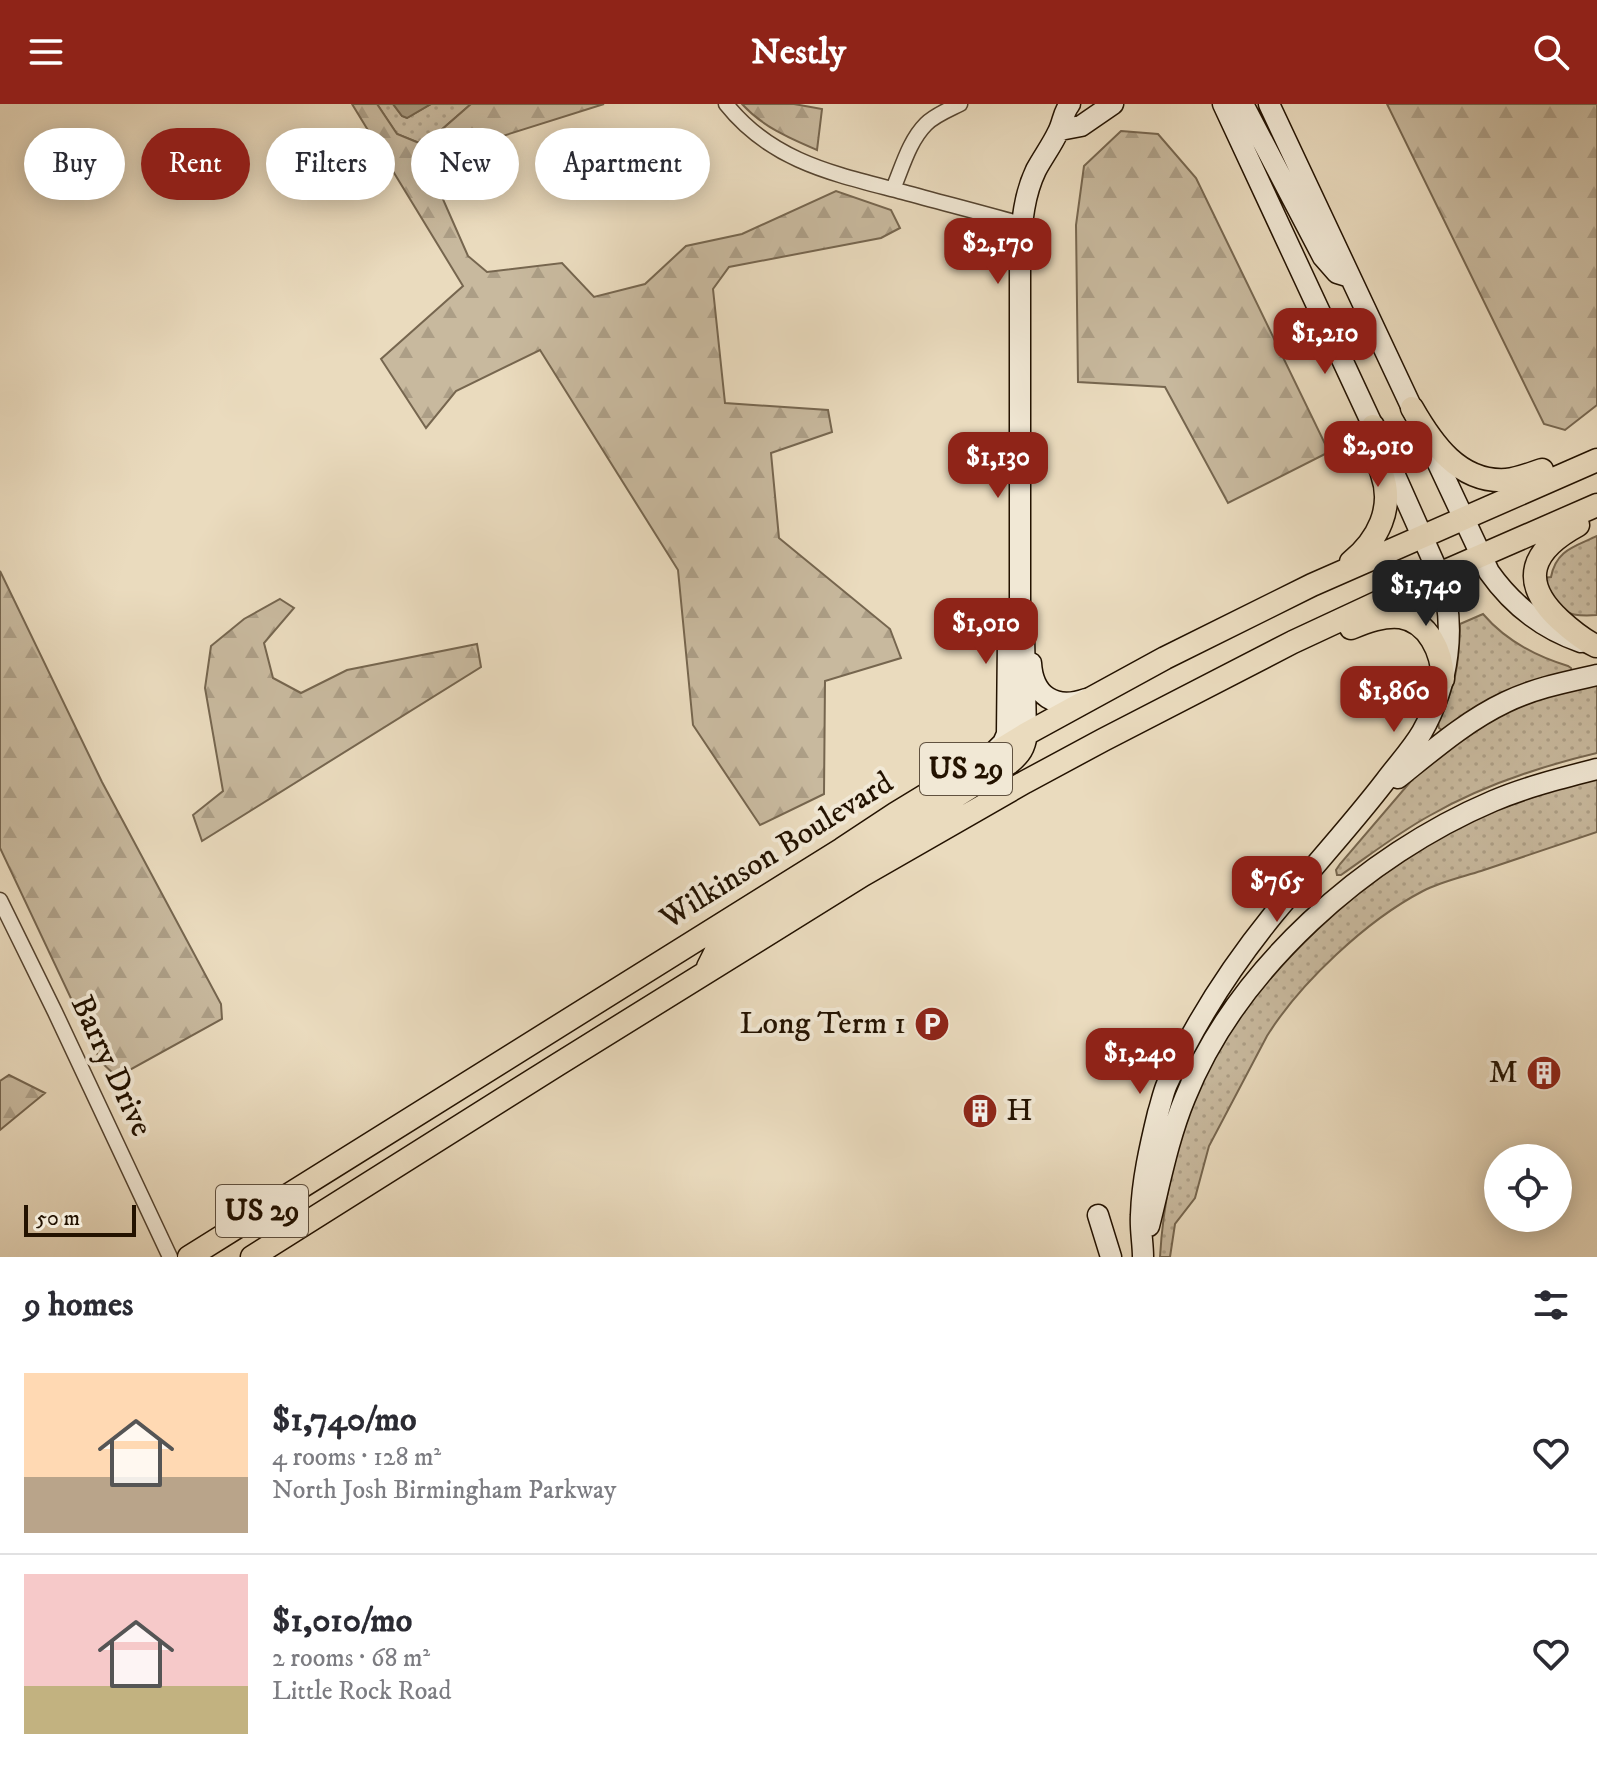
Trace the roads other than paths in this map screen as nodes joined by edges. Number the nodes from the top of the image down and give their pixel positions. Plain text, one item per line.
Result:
1 (726, 104) edge
2 (960, 104) edge
3 (1070, 104) edge
4 (1223, 104) edge
5 (1243, 104) edge
6 (1269, 104) edge
7 (1109, 106) edge
8 (1060, 130) junction
9 (893, 189) junction
10 (1021, 224) junction
11 (1350, 277) junction
12 (1412, 408) junction
13 (1373, 426) junction
14 (1597, 457) edge
15 (1597, 505) edge
16 (1597, 515) edge
17 (1463, 517) junction
18 (1422, 535) junction
19 (1480, 556) junction
20 (1439, 574) junction
21 (1334, 575) junction
22 (1020, 616) junction
23 (1024, 638) junction
24 (1293, 642) junction
25 (1597, 646) edge
26 (1597, 675) edge
27 (1443, 679) junction
28 (1090, 698) junction
29 (1026, 734) junction
30 (992, 754) junction
31 (1597, 769) edge
32 (1371, 800) junction
33 (0, 900) edge
34 (707, 972) junction
35 (1098, 1215) dead end
36 (258, 1255) edge
37 (1143, 1255) edge
38 (170, 1257) edge
39 (189, 1257) edge
40 (1111, 1257) edge

1 - 9 street
2 - 9 street
3 - 8 main road
4 - 13 main road
5 - 11 main road
6 - 11 main road
7 - 8 main road
8 - 10 main road
9 - 10 street
10 - 22 main road
11 - 12 main road
12 - 14 main road
12 - 17 main road
13 - 18 main road
13 - 21 main road
14 - 17 main road, Wilkinson Boulevard / US 29
15 - 19 main road, Wilkinson Boulevard / US 29
16 - 25 main road
17 - 18 main road, Wilkinson Boulevard / US 29
17 - 19 main road
18 - 20 main road
18 - 21 main road, Wilkinson Boulevard / US 29
19 - 20 main road, Wilkinson Boulevard / US 29
19 - 25 main road
20 - 24 main road, Wilkinson Boulevard / US 29
20 - 27 main road
21 - 28 main road, Wilkinson Boulevard / US 29
22 - 23 main road
22 - 30 main road
23 - 28 main road
23 - 29 main road
24 - 27 main road
24 - 34 main road, Wilkinson Boulevard / US 29
26 - 32 main road
27 - 32 main road
28 - 29 main road, Wilkinson Boulevard / US 29
29 - 30 main road, Wilkinson Boulevard / US 29
29 - 34 main road
30 - 39 main road, Wilkinson Boulevard / US 29
31 - 37 main road
32 - 37 main road
33 - 38 street, Barry Drive
34 - 36 main road, Wilkinson Boulevard / US 29
35 - 40 main road

